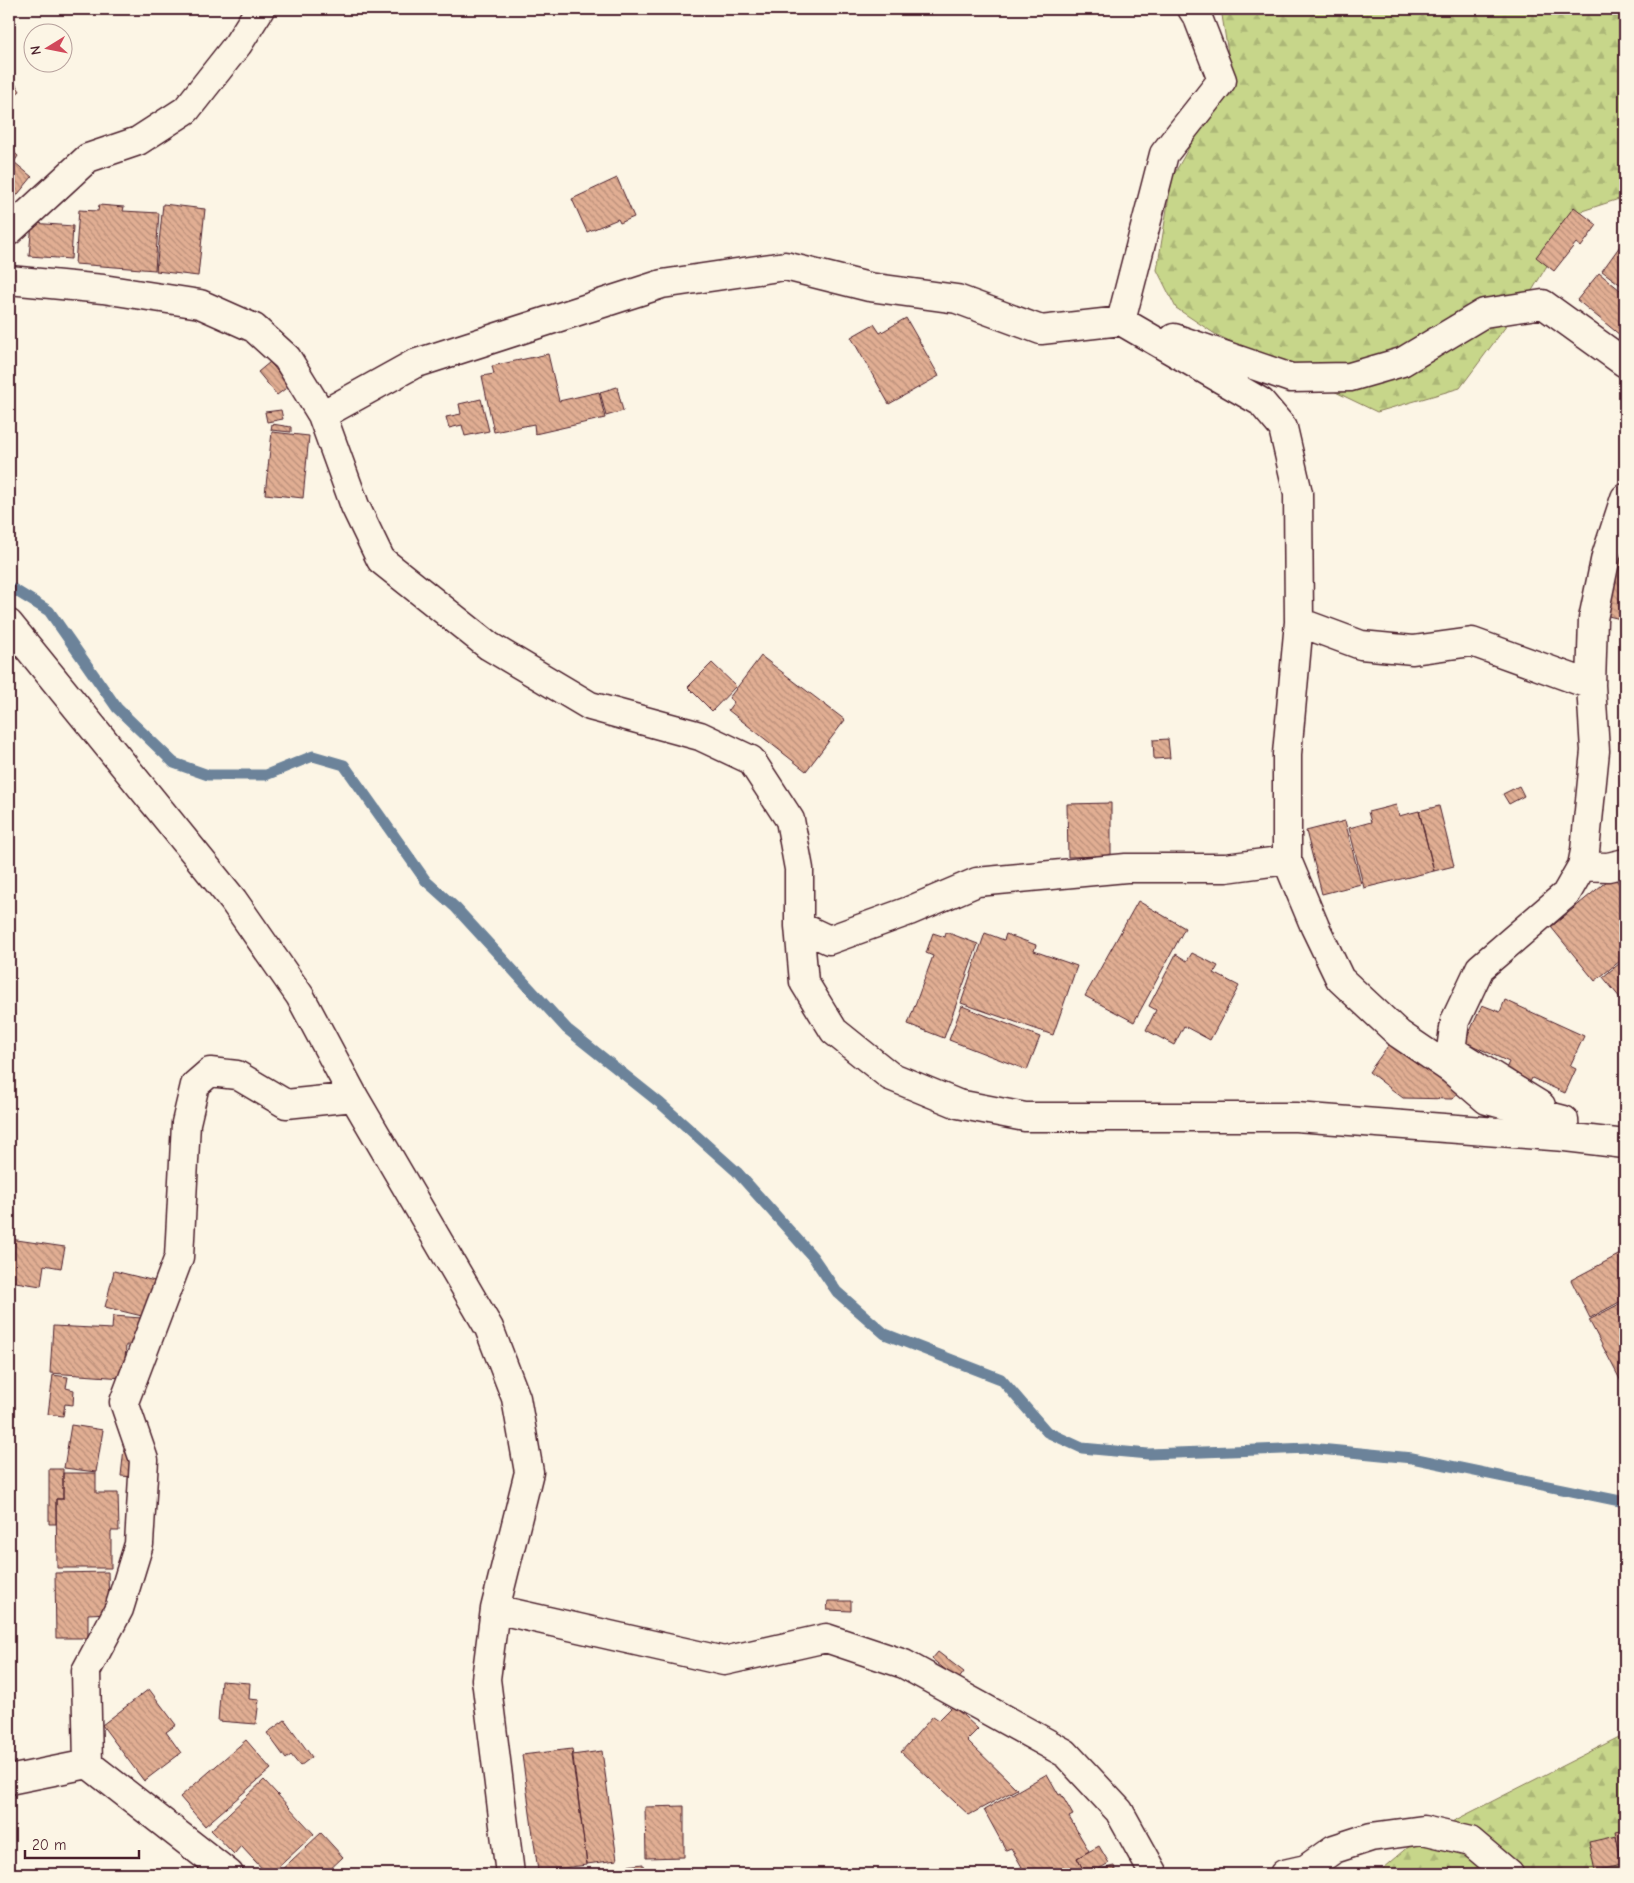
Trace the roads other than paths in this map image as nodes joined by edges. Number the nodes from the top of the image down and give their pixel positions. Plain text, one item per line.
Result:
1 (260, 9) edge
2 (1192, 9) edge
3 (9, 231) edge
4 (9, 280) edge
5 (1122, 321) junction
6 (1154, 340) junction
7 (1625, 363) edge
8 (322, 415) junction
9 (1625, 498) edge
10 (1299, 622) junction
11 (9, 624) edge
12 (1591, 685) junction
13 (1287, 860) junction
14 (1625, 863) edge
15 (1582, 866) junction
16 (799, 926) junction
17 (354, 1097) junction
18 (1564, 1128) junction
19 (1625, 1144) edge
20 (495, 1609) junction
21 (88, 1764) junction
22 (9, 1780) edge
23 (229, 1874) edge
24 (510, 1874) edge
25 (1154, 1874) edge
26 (1284, 1874) edge
27 (1509, 1874) edge

1 - 3 street
2 - 5 street
4 - 8 street
5 - 6 street
5 - 8 street
6 - 7 street
6 - 10 street
8 - 16 street
9 - 12 street
10 - 12 street
10 - 13 street
11 - 17 street
12 - 15 street
13 - 16 street
13 - 18 street
14 - 15 street
15 - 18 street
16 - 18 street
17 - 20 street
17 - 21 street
18 - 19 street
20 - 24 street
20 - 25 street
21 - 22 street
21 - 23 street
26 - 27 street

